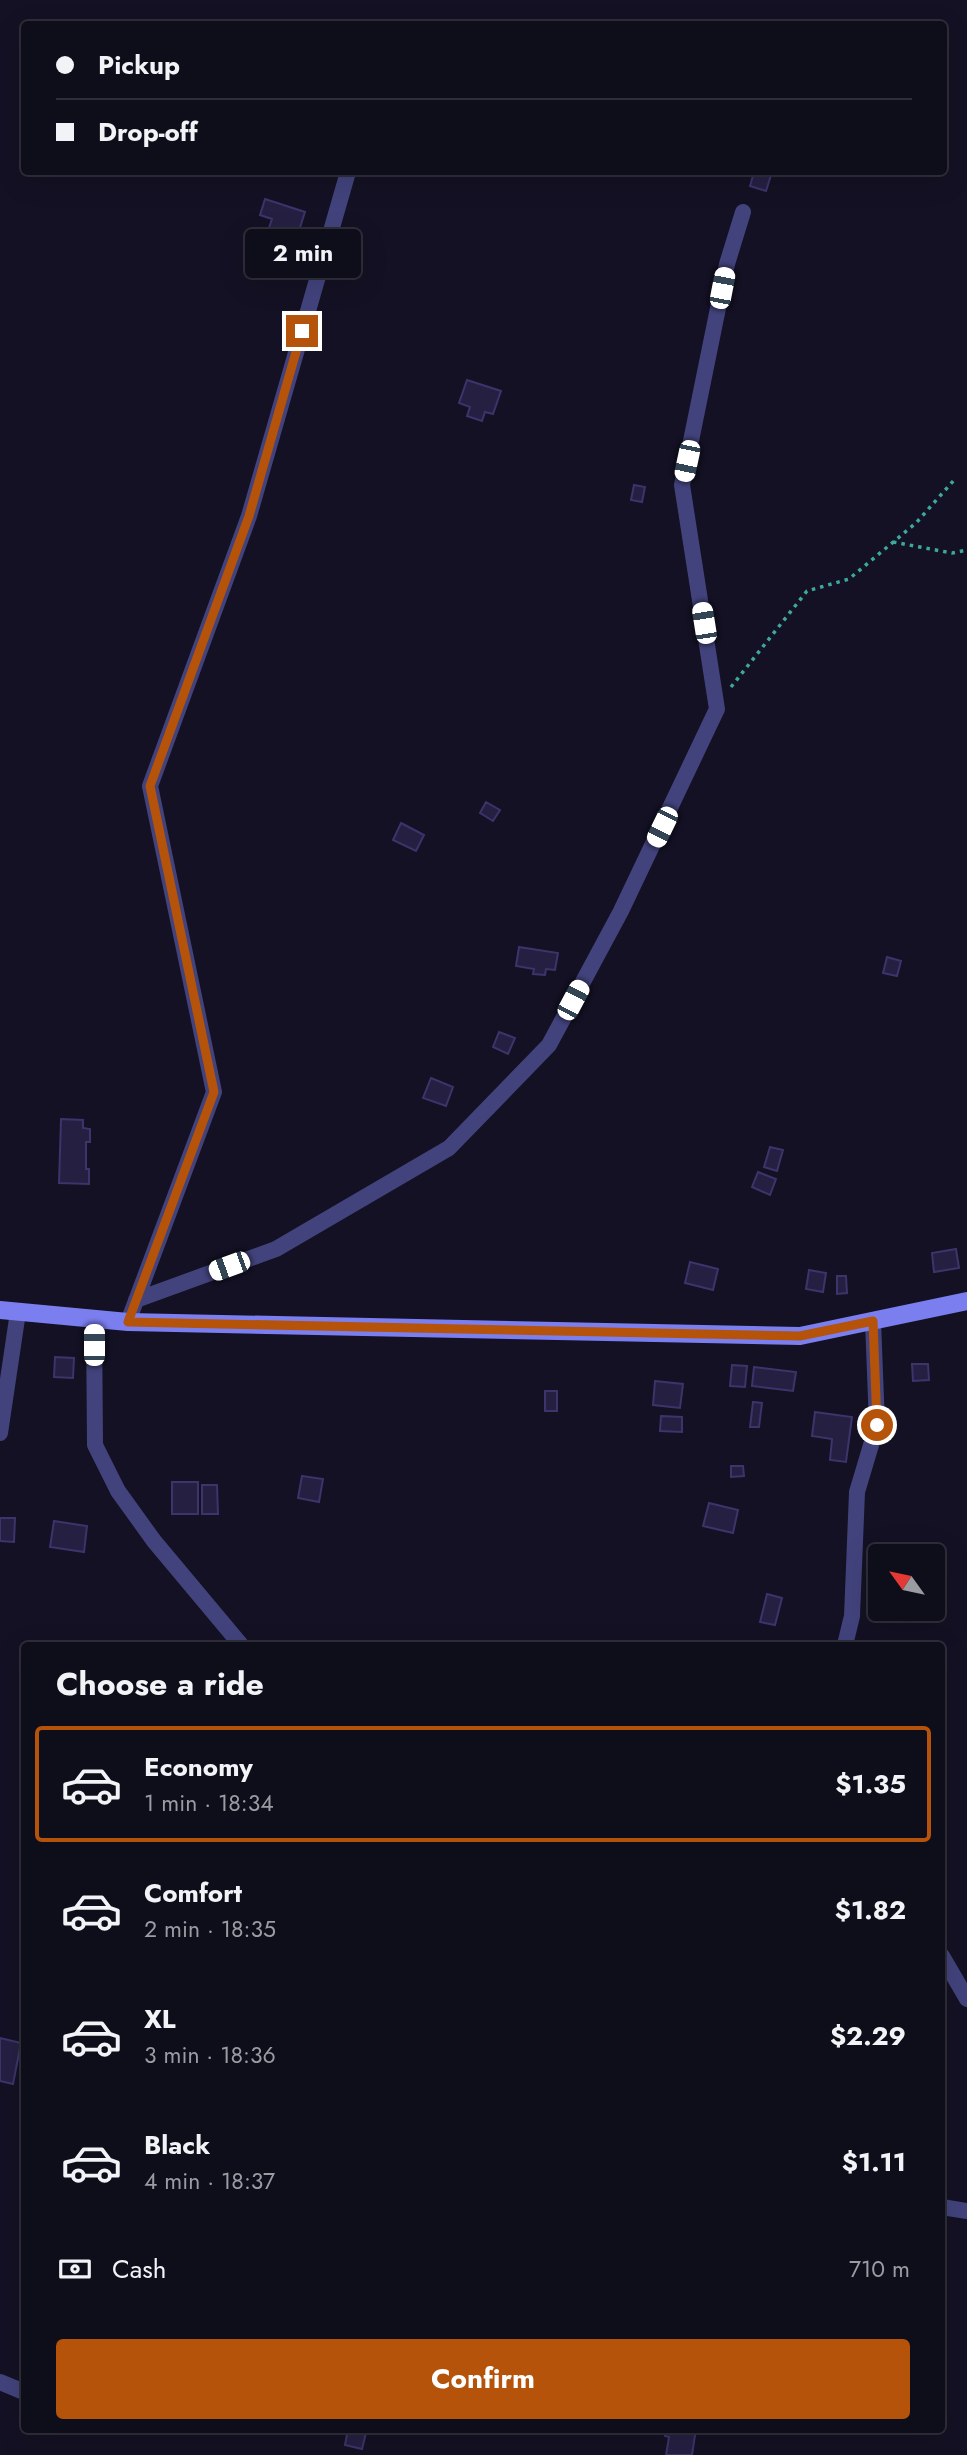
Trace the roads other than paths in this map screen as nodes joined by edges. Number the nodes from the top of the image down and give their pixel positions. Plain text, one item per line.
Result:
1 (347, 175) edge
2 (743, 212) dead end
3 (136, 1300) junction
4 (967, 1301) edge
5 (9, 1311) edge
6 (94, 1319) junction
7 (873, 1321) junction
8 (128, 1322) junction
9 (0, 1433) edge
10 (239, 1642) edge
11 (846, 1642) edge
12 (945, 1961) edge
13 (967, 1999) edge
14 (945, 2207) edge
15 (967, 2211) edge
16 (0, 2382) edge
17 (21, 2391) edge

1 - 3 street
2 - 3 street
3 - 8 street
4 - 7 street
5 - 6 street
5 - 9 street
6 - 8 street
6 - 10 street
7 - 8 street
7 - 11 street
12 - 13 street
14 - 15 street
16 - 17 street

